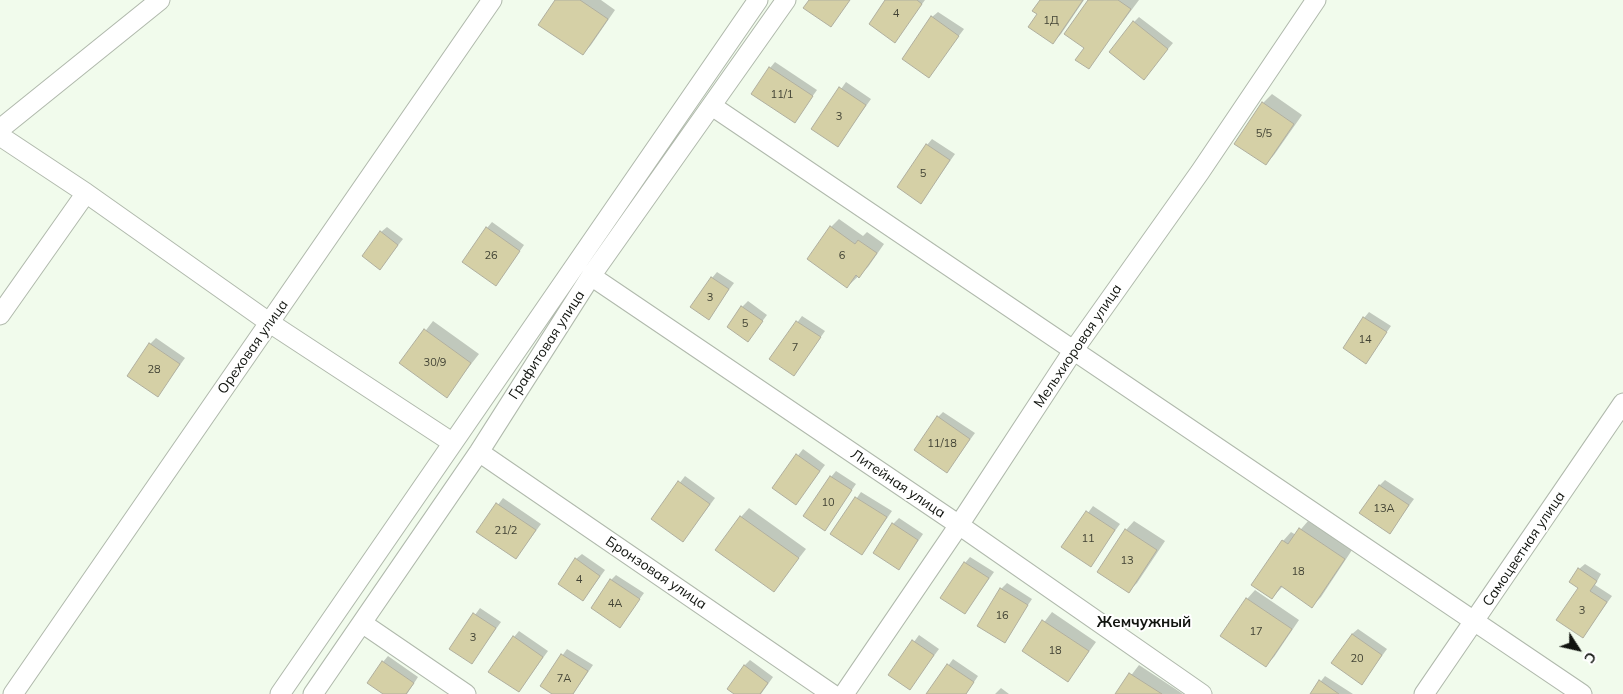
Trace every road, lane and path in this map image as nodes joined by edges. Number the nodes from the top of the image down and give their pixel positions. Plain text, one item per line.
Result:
1 (160, 0) edge
2 (492, 0) edge
3 (758, 0) edge
4 (786, 0) edge
5 (1316, 0) edge
6 (712, 106) junction
7 (0, 129) edge
8 (0, 136) edge
9 (86, 193) junction
10 (591, 276) junction
11 (0, 315) edge
12 (270, 323) junction
13 (1073, 351) junction
14 (1623, 403) edge
15 (453, 443) junction
16 (479, 452) junction
17 (959, 525) junction
18 (1476, 621) junction
19 (362, 623) junction
20 (13, 694) edge
21 (280, 694) edge
22 (313, 694) edge
23 (466, 694) edge
24 (832, 694) edge
25 (844, 694) edge
26 (1202, 694) edge
27 (1424, 694) edge
28 (1582, 694) edge

1 - 7 street
2 - 12 street, Ореховая улица
3 - 15 street
4 - 6 street, Графитовая улица
5 - 13 street, Мельхиоровая улица
6 - 10 street, Графитовая улица
6 - 13 street
8 - 9 street
9 - 11 street
9 - 12 street
10 - 16 street, Графитовая улица
10 - 17 street, Литейная улица
12 - 15 street
12 - 20 street, Ореховая улица
13 - 17 street, Мельхиоровая улица
13 - 18 street
14 - 18 street, Самоцветная улица
15 - 21 street
16 - 19 street, Графитовая улица
16 - 24 street, Бронзовая улица
17 - 25 street, Мельхиоровая улица
17 - 26 street, Литейная улица
18 - 27 street, Самоцветная улица
18 - 28 street
19 - 22 street, Графитовая улица
19 - 23 street

